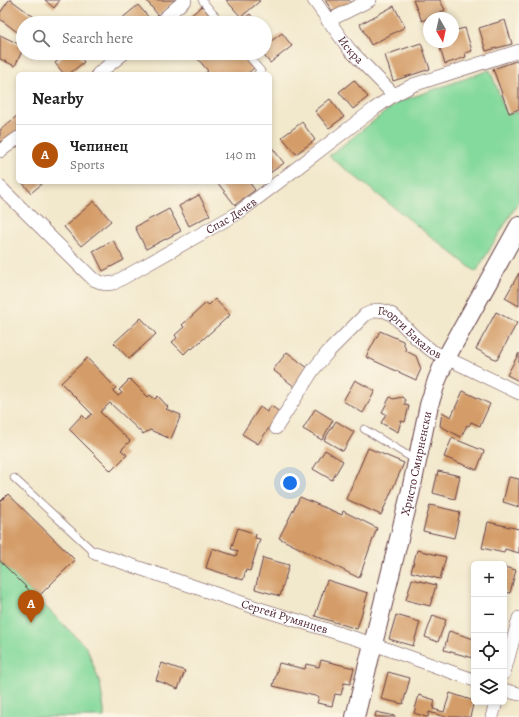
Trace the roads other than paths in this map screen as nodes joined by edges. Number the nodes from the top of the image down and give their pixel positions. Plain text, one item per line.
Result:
1 (186, 0) edge
2 (202, 0) edge
3 (314, 0) edge
4 (370, 0) edge
5 (167, 16) edge
6 (215, 16) edge
7 (328, 21) junction
8 (519, 51) edge
9 (115, 60) edge
10 (252, 60) edge
11 (100, 72) edge
12 (259, 72) edge
13 (394, 95) junction
14 (16, 139) edge
15 (0, 151) edge
16 (0, 187) edge
17 (519, 226) edge
18 (446, 358) junction
19 (519, 393) edge
20 (276, 428) dead end
21 (364, 429) dead end
22 (417, 461) junction
23 (14, 478) dead end
24 (95, 553) joint
25 (519, 618) edge
26 (373, 644) junction
27 (505, 669) edge
28 (471, 679) edge
29 (507, 691) edge
30 (519, 694) edge
31 (495, 705) edge
32 (355, 717) edge
33 (492, 717) edge

1 - 5 street
2 - 6 lane
3 - 7 street, Искра
4 - 7 street
7 - 13 street, Искра
8 - 13 street, Спас Дечев
9 - 11 street
10 - 12 lane
13 - 16 street, Спас Дечев
14 - 15 street
17 - 18 street, Христо Смирненски
18 - 19 street, Георги Бакалов
18 - 20 street, Георги Бакалов
18 - 22 street, Христо Смирненски
21 - 22 lane
22 - 26 street, Христо Смирненски
23 - 24 lane
24 - 26 street, Сергей Румянцев
25 - 27 street
26 - 28 street, Сергей Румянцев
26 - 32 street, Христо Смирненски
29 - 30 street
31 - 33 street

